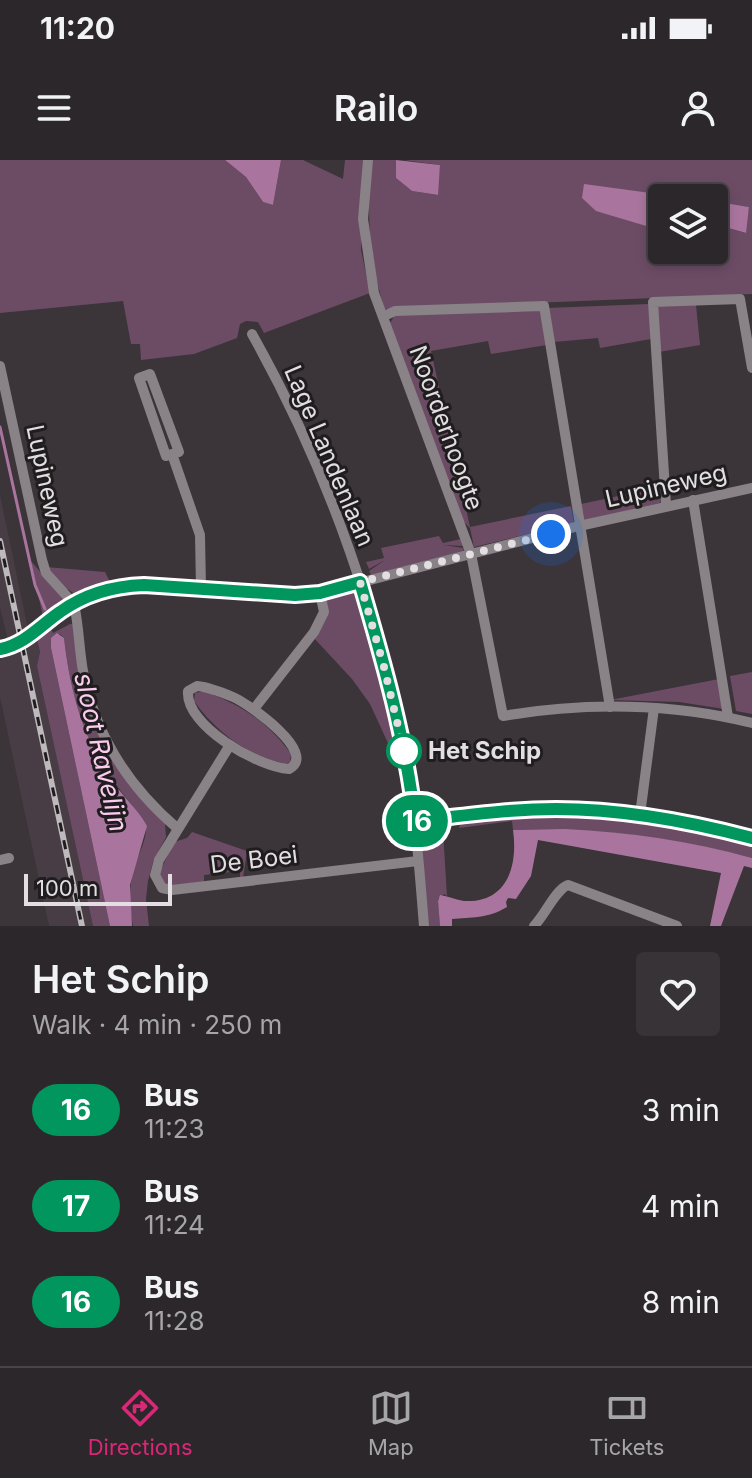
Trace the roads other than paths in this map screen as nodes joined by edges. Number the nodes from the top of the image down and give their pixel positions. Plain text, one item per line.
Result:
1 (368, 160) edge
2 (384, 316) junction
3 (252, 334) dead end
4 (0, 366) edge
5 (752, 368) edge
6 (172, 454) junction
7 (752, 488) edge
8 (693, 500) junction
9 (666, 505) junction
10 (579, 526) junction
11 (471, 554) junction
12 (360, 582) junction
13 (201, 589) junction
14 (320, 593) junction
15 (74, 604) junction
16 (0, 649) edge
17 (610, 707) junction
18 (654, 708) junction
19 (254, 709) junction
20 (728, 717) junction
21 (752, 723) edge
22 (230, 745) junction
23 (640, 815) junction
24 (415, 821) junction
25 (177, 828) junction
26 (752, 838) edge
27 (418, 861) junction
28 (424, 926) edge
29 (534, 926) edge
30 (677, 926) edge

1 - 2 street, Noorderhoogte
2 - 10 street, Noorderhoogte
2 - 11 street, Noorderhoogte
3 - 12 street, Lage Landenlaan
4 - 15 street, Lupineweg
5 - 9 street
6 - 6 street
6 - 13 street
7 - 8 street, Lupineweg
8 - 9 street, Lupineweg
8 - 20 street
9 - 10 street, Lupineweg
10 - 11 street, Lupineweg
10 - 17 street
11 - 12 street, Lupineweg
11 - 17 street, Noorderhoogte
12 - 14 street, Lupineweg
12 - 24 street, Lage Landenlaan
13 - 14 street, Lupineweg
13 - 15 street, Lupineweg
14 - 19 street
15 - 16 street, Lupineweg
15 - 25 street
17 - 18 street
18 - 20 street
18 - 23 street
19 - 22 street
19 - 22 street
20 - 21 street
22 - 25 street
23 - 24 street
23 - 26 street
24 - 27 street, Lage Landenlaan
25 - 27 street, De Boei
27 - 28 street, Lage Landenlaan
29 - 30 street

